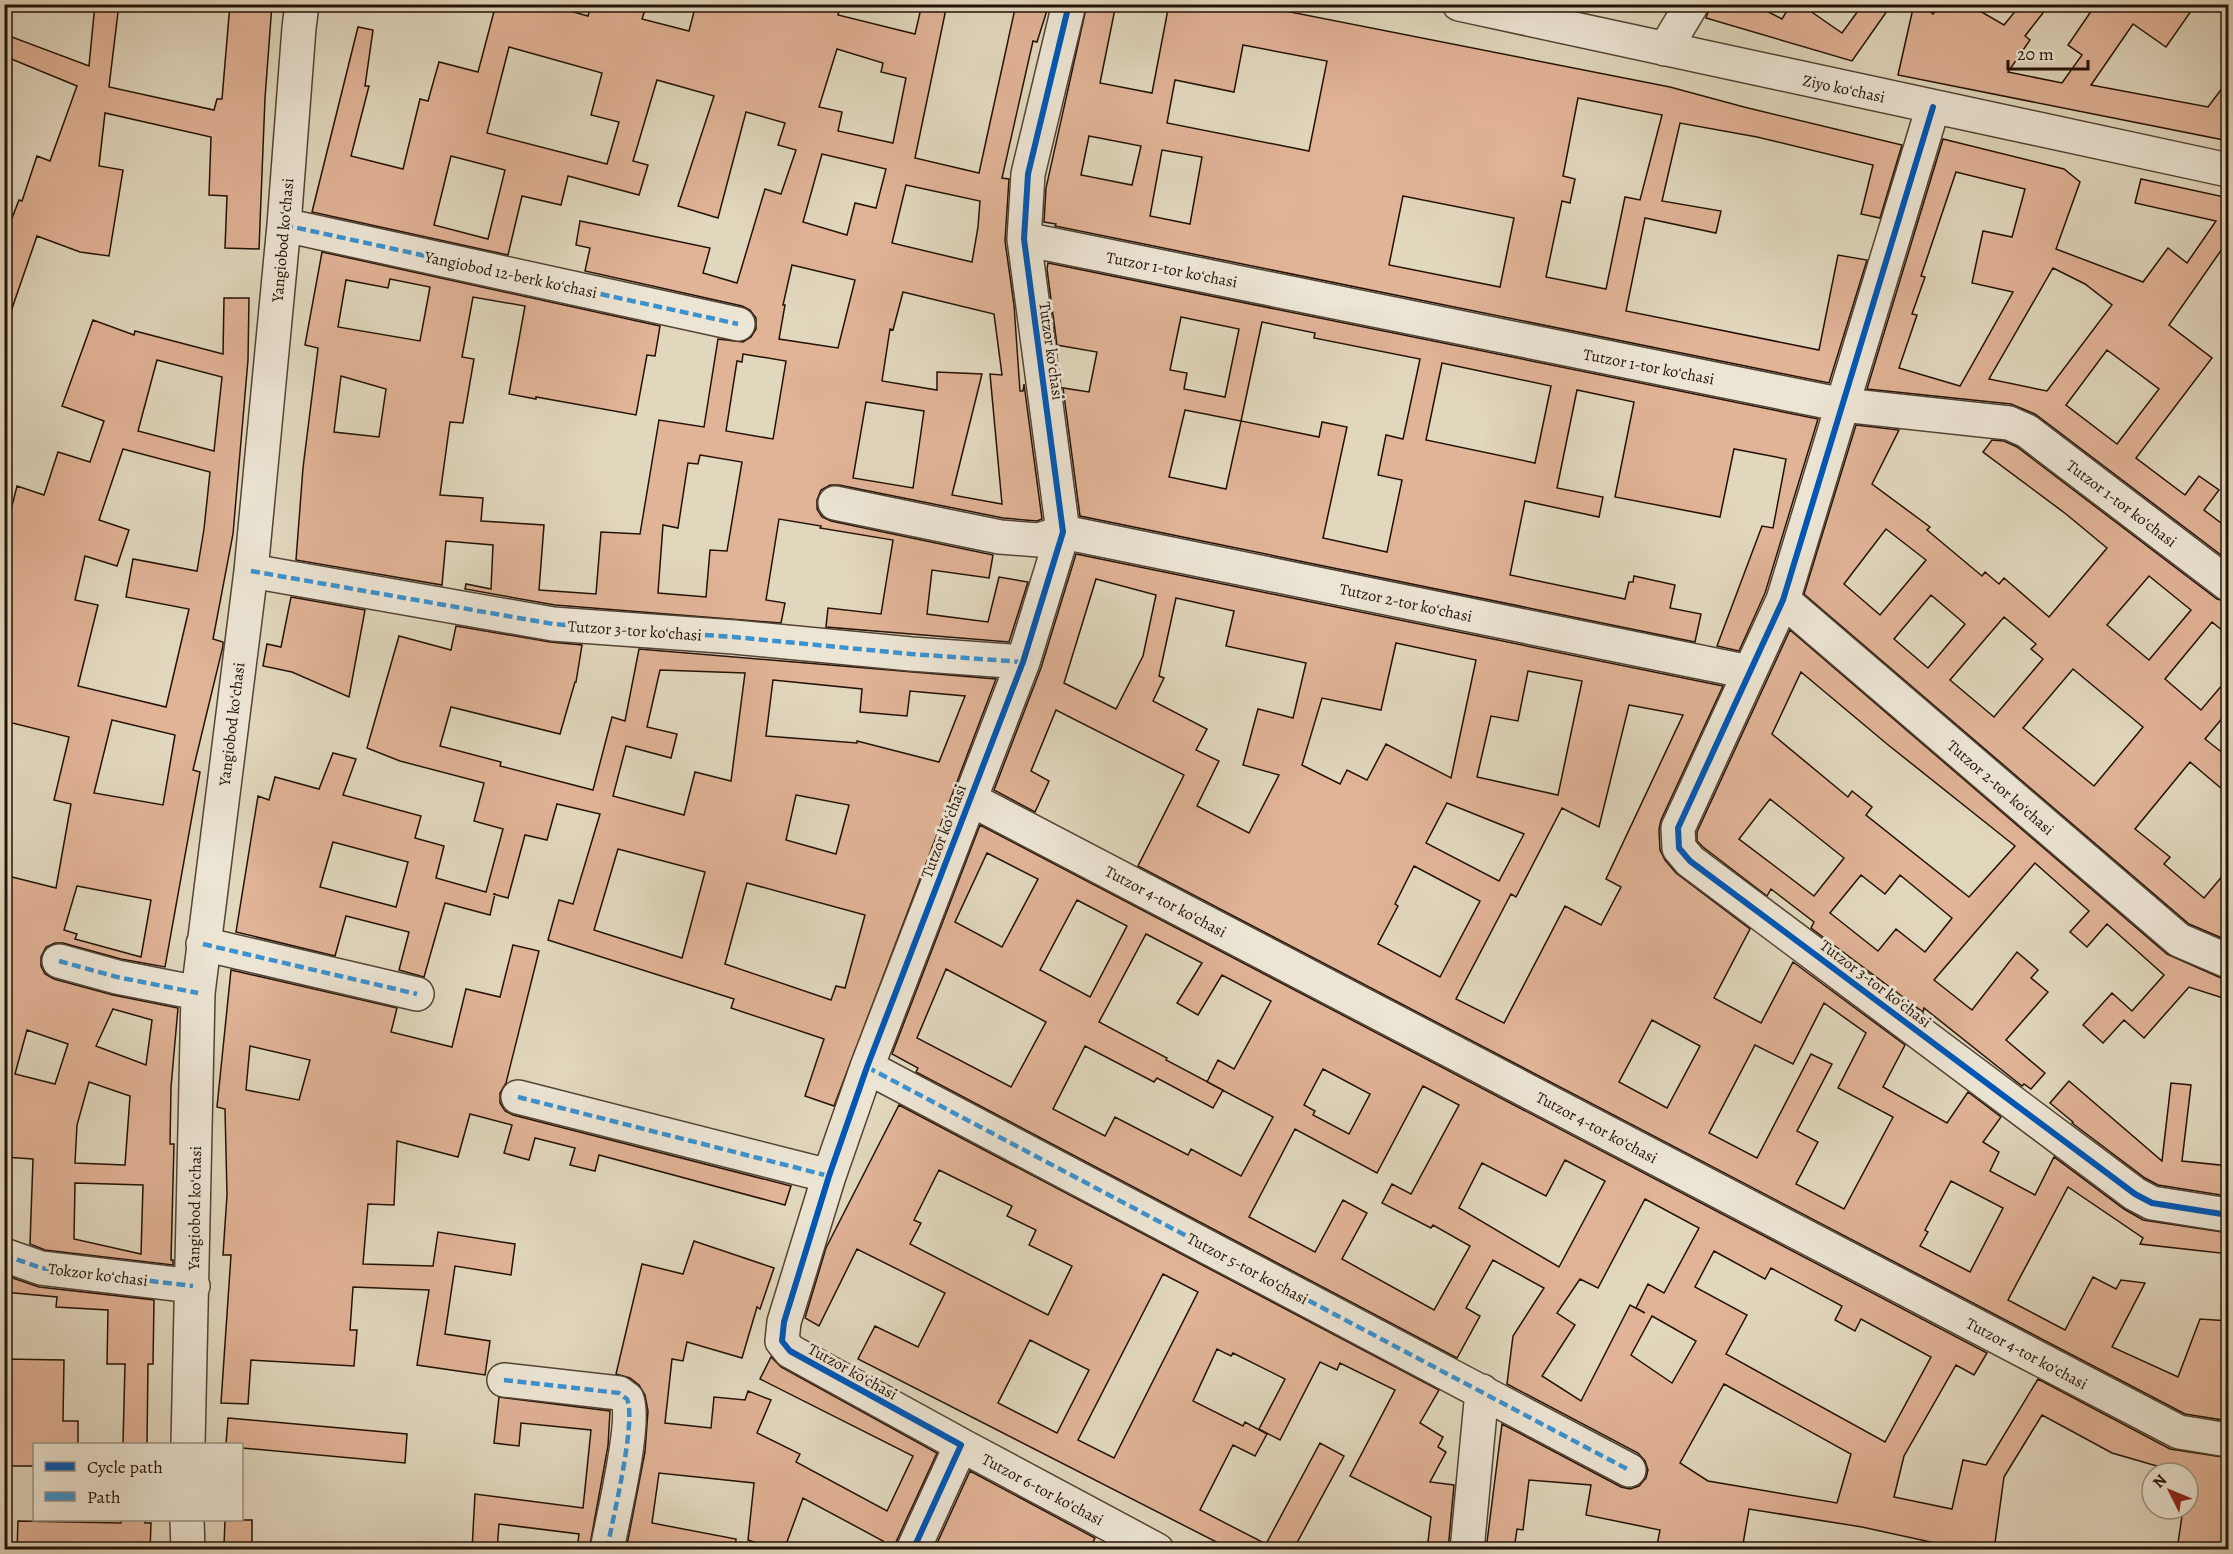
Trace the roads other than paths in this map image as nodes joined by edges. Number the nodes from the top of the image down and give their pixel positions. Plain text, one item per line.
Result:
1 (302, 4) edge
2 (1069, 4) edge
3 (1459, 4) edge
4 (1692, 4) edge
5 (1665, 49) junction
6 (1933, 107) junction
7 (2229, 170) edge
8 (284, 225) junction
9 (1024, 239) junction
10 (738, 324) dead end
11 (1843, 405) junction
12 (835, 503) dead end
13 (1063, 532) junction
14 (251, 571) junction
15 (2229, 584) edge
16 (1783, 600) junction
17 (1023, 662) junction
18 (1749, 672) junction
19 (970, 798) junction
20 (203, 944) junction
21 (59, 961) dead end
22 (2229, 961) edge
23 (198, 993) junction
24 (417, 994) dead end
25 (867, 1067) junction
26 (518, 1097) dead end
27 (829, 1176) junction
28 (2229, 1215) edge
29 (4, 1255) edge
30 (193, 1286) junction
31 (504, 1380) dead end
32 (1482, 1391) junction
33 (2229, 1440) edge
34 (188, 1443) edge
35 (961, 1445) junction
36 (1629, 1470) dead end
37 (187, 1521) edge
38 (188, 1550) edge
39 (607, 1550) edge
40 (913, 1550) edge
41 (1157, 1550) edge
42 (1467, 1550) edge

1 - 8 street, Yangiobod koʻchasi
2 - 9 street, Tutzor koʻchasi
3 - 5 street, Ziyo koʻchasi
4 - 5 street
5 - 6 street, Ziyo koʻchasi
6 - 7 street, Ziyo koʻchasi
6 - 11 street, Tutzor 3-tor koʻchasi
8 - 10 street, Yangiobod 12-berk koʻchasi
8 - 14 street, Yangiobod koʻchasi
9 - 11 street, Tutzor 1-tor koʻchasi
9 - 13 street, Tutzor koʻchasi
11 - 15 street, Tutzor 1-tor koʻchasi
11 - 16 street, Tutzor 3-tor koʻchasi
12 - 13 street
13 - 17 street, Tutzor koʻchasi
13 - 18 street, Tutzor 2-tor koʻchasi
14 - 17 street, Tutzor 3-tor koʻchasi
14 - 20 street, Yangiobod koʻchasi
16 - 18 street, Tutzor 3-tor koʻchasi
16 - 22 street, Tutzor 2-tor koʻchasi
17 - 19 street, Tutzor koʻchasi
18 - 28 street, Tutzor 3-tor koʻchasi
19 - 25 street, Tutzor koʻchasi
19 - 33 street, Tutzor 4-tor koʻchasi
20 - 23 street, Yangiobod koʻchasi
20 - 24 street
21 - 23 street
23 - 30 street, Yangiobod koʻchasi
25 - 27 street, Tutzor koʻchasi
25 - 32 street, Tutzor 5-tor koʻchasi
26 - 27 street
27 - 35 street, Tutzor koʻchasi
29 - 30 street, Tokzor koʻchasi
30 - 34 street, Yangiobod koʻchasi
31 - 39 street
32 - 36 street, Tutzor 5-tor koʻchasi
32 - 42 street
35 - 40 street
35 - 41 street, Tutzor 6-tor koʻchasi
37 - 38 street

